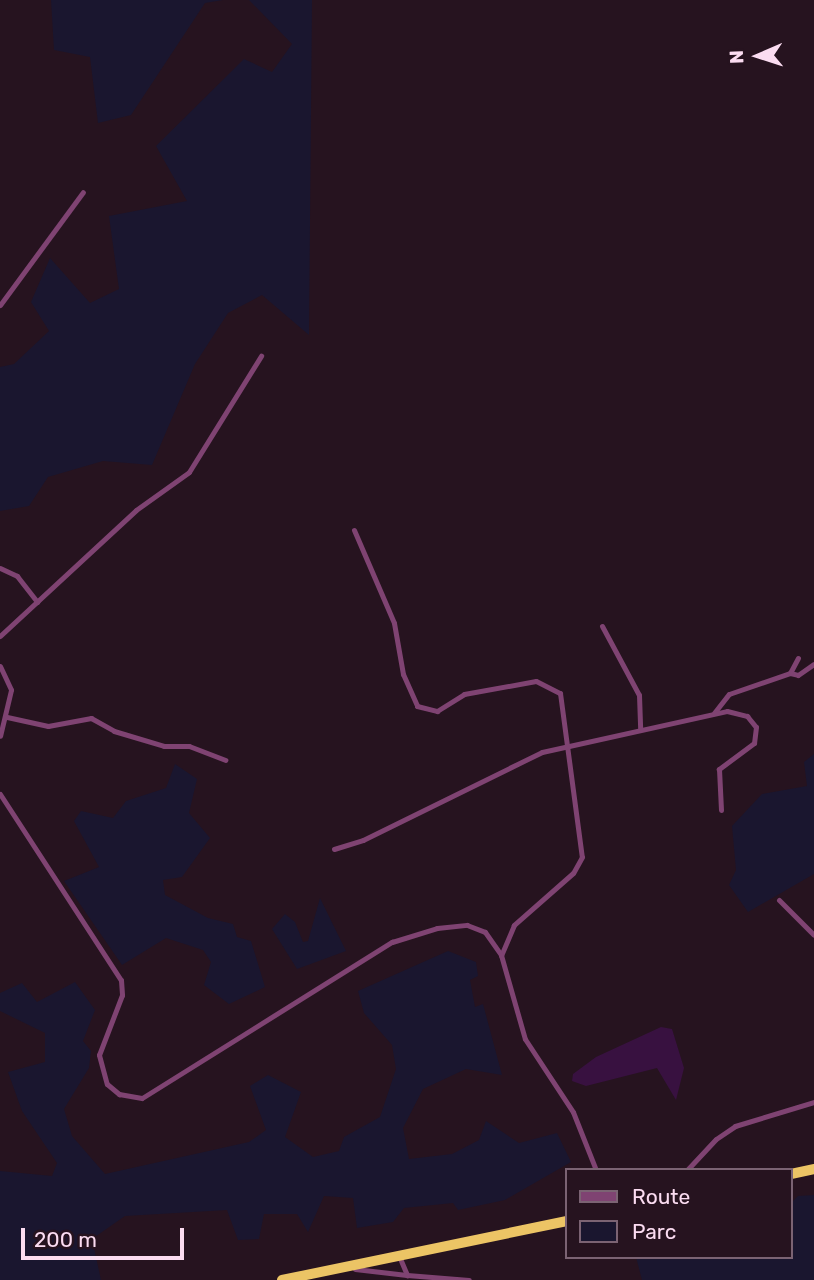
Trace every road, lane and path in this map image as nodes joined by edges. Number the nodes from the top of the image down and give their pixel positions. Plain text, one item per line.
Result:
1 (83, 192) dead end
2 (0, 305) edge
3 (261, 356) dead end
4 (354, 530) dead end
5 (0, 568) edge
6 (37, 602) junction
7 (602, 626) dead end
8 (0, 636) edge
9 (799, 658) dead end
10 (814, 664) edge
11 (0, 666) edge
12 (790, 673) junction
13 (714, 713) junction
14 (7, 717) junction
15 (640, 730) junction
16 (0, 736) edge
17 (568, 748) junction
18 (225, 760) dead end
19 (0, 794) edge
20 (721, 810) dead end
21 (334, 849) dead end
22 (779, 900) dead end
23 (814, 935) edge
24 (501, 955) junction
25 (814, 1102) edge
26 (595, 1168) edge
27 (689, 1168) edge
28 (814, 1169) edge
29 (793, 1174) edge
30 (566, 1221) edge
31 (399, 1256) junction
32 (341, 1268) junction
33 (408, 1275) junction
34 (282, 1280) edge
35 (469, 1280) edge

1 - 2 street
3 - 6 street
4 - 17 street
5 - 6 street
6 - 8 street
7 - 15 street
9 - 12 street
10 - 12 street
11 - 14 street
12 - 13 street
13 - 15 street
13 - 20 street
14 - 16 street
14 - 18 street
15 - 17 street
17 - 21 street
17 - 24 street
19 - 24 street
22 - 23 street
24 - 26 street
25 - 27 street
28 - 29 highway
30 - 31 highway
31 - 32 highway
31 - 33 street
32 - 33 street
32 - 34 highway
33 - 35 street

